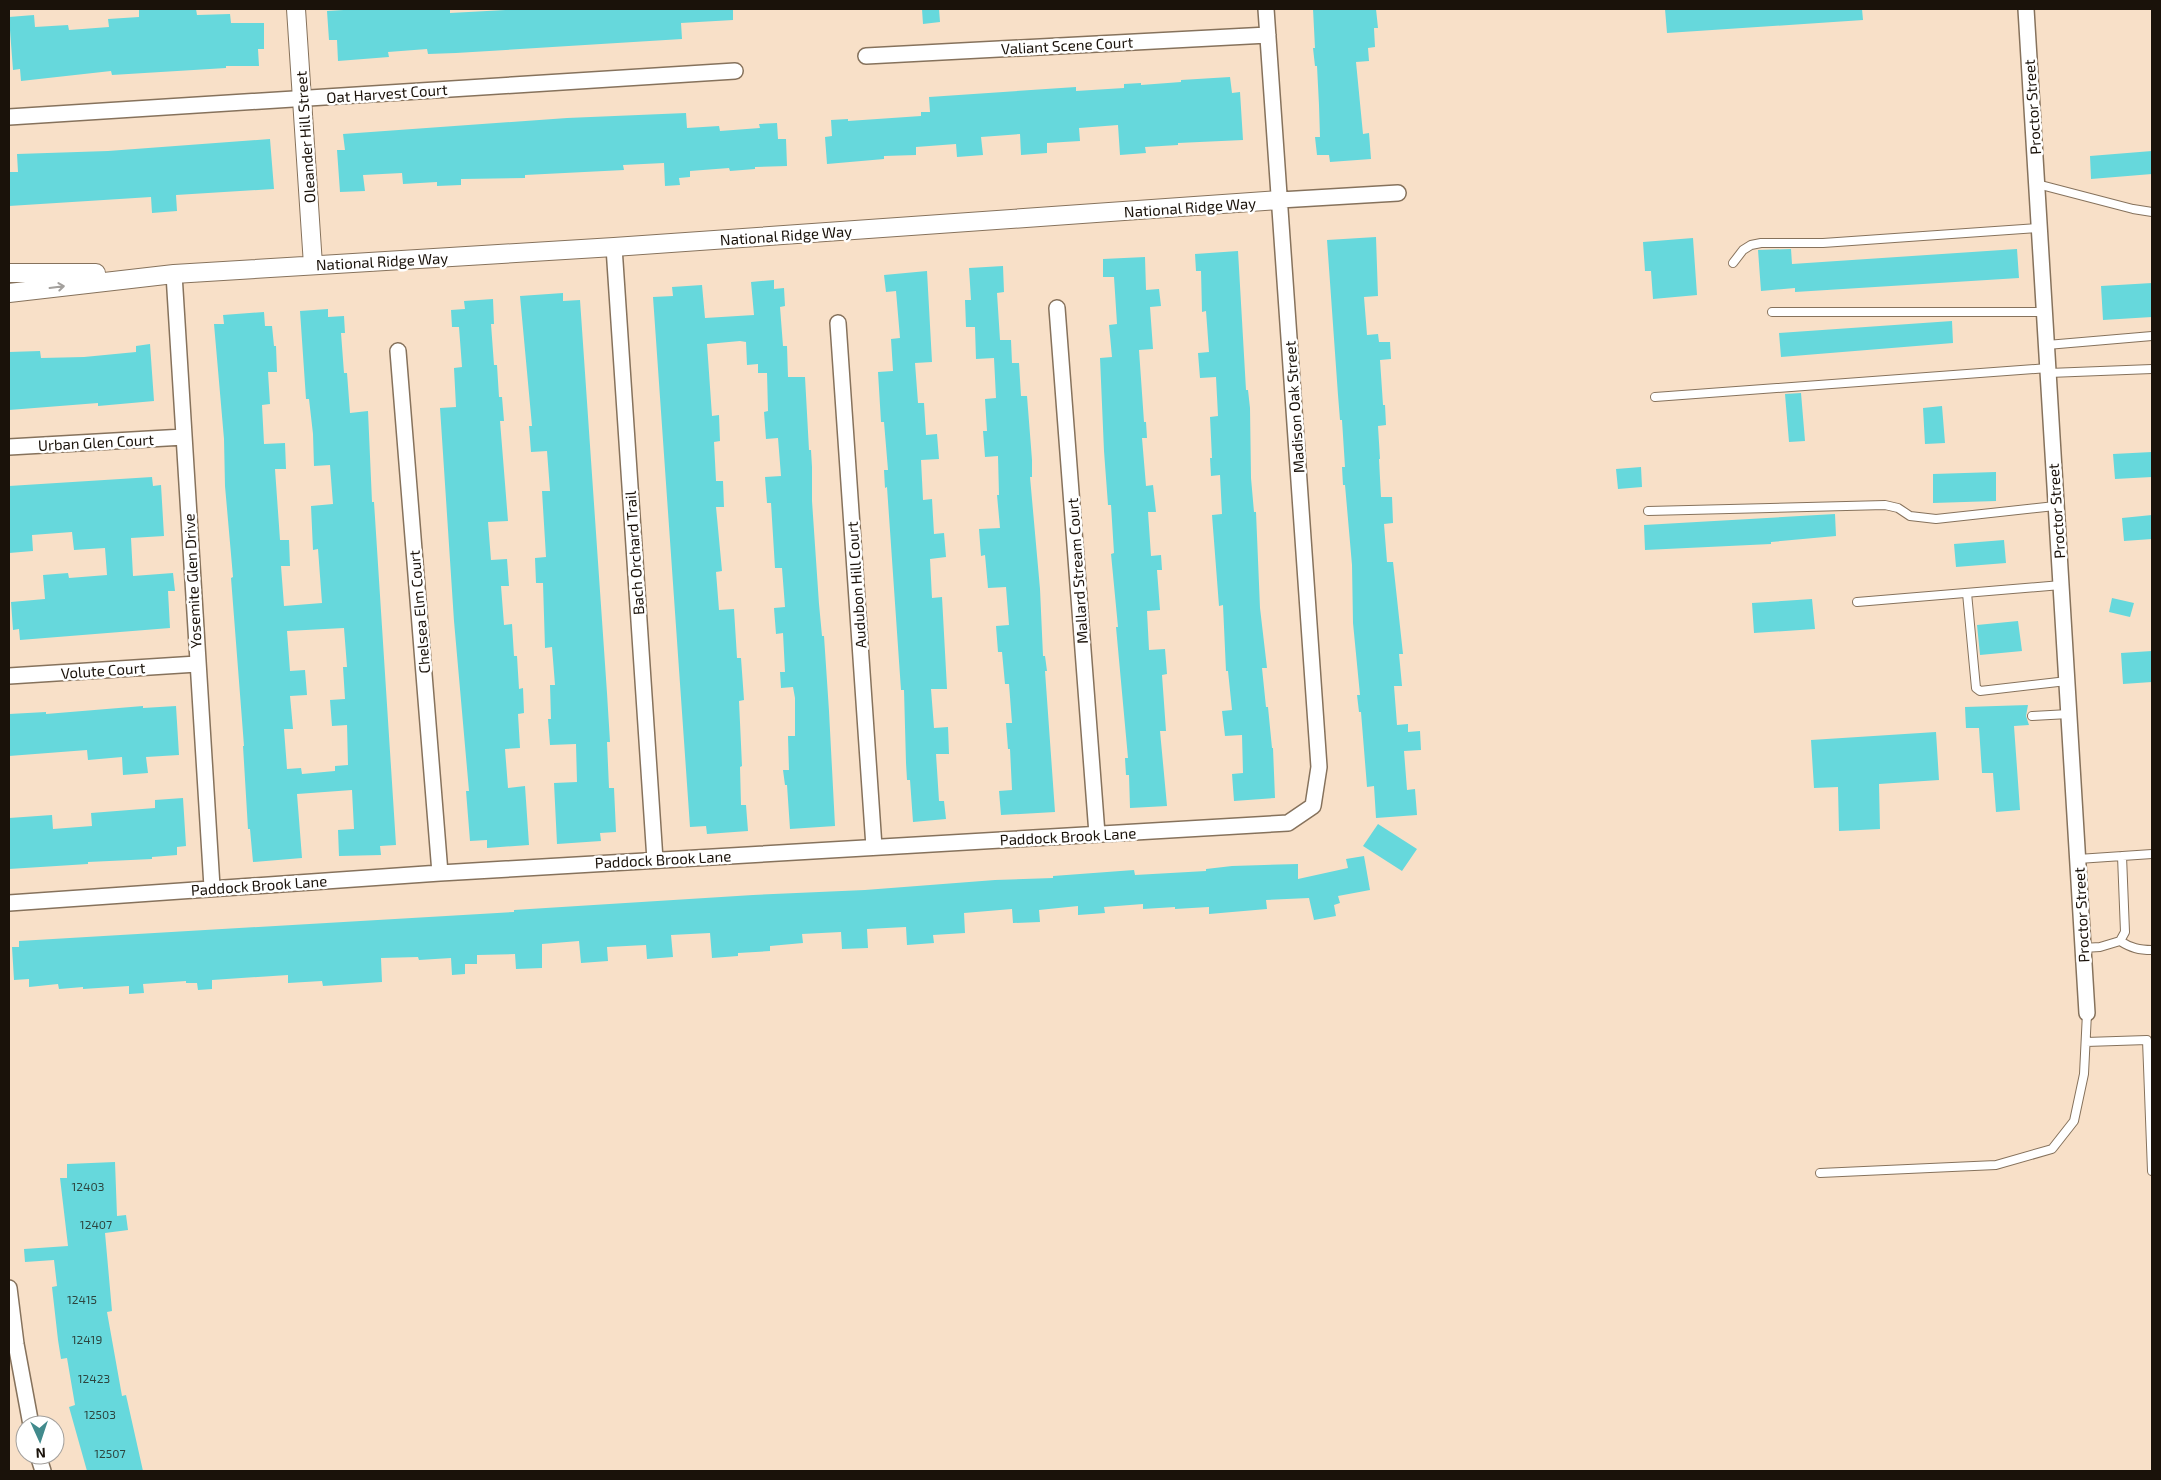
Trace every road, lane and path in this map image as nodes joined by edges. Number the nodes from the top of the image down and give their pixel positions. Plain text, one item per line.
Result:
1 (296, 9) edge
2 (1266, 9) edge
3 (2026, 9) edge
4 (1268, 35) junction
5 (866, 56) dead end
6 (736, 71) dead end
7 (302, 99) junction
8 (9, 117) edge
9 (2036, 184) junction
10 (1398, 193) dead end
11 (1280, 200) junction
12 (2152, 212) edge
13 (2039, 228) junction
14 (614, 247) junction
15 (1733, 263) dead end
16 (314, 265) junction
17 (9, 273) edge
18 (174, 274) junction
19 (9, 293) edge
20 (1057, 308) dead end
21 (1772, 312) dead end
22 (2045, 312) junction
23 (838, 323) dead end
24 (2152, 336) edge
25 (2046, 345) junction
26 (398, 351) dead end
27 (2152, 369) edge
28 (2048, 371) junction
29 (1654, 397) dead end
30 (184, 437) junction
31 (9, 447) edge
32 (2056, 506) junction
33 (1648, 511) dead end
34 (2061, 586) junction
35 (1967, 593) junction
36 (1857, 602) dead end
37 (197, 664) junction
38 (9, 676) edge
39 (2067, 681) junction
40 (2069, 714) junction
41 (2032, 716) dead end
42 (1313, 806) joint
43 (1097, 834) junction
44 (874, 847) junction
45 (2152, 854) edge
46 (2122, 856) junction
47 (2078, 859) junction
48 (655, 860) junction
49 (440, 873) junction
50 (212, 887) junction
51 (9, 903) edge
52 (2120, 941) junction
53 (2083, 948) junction
54 (2152, 950) edge
55 (2087, 1013) joint
56 (2086, 1042) junction
57 (2152, 1171) edge
58 (1820, 1173) dead end
59 (9, 1288) edge
60 (29, 1415) edge

1 - 7 street, Oleander Hill Street
2 - 4 street, Madison Oak Street
3 - 9 street, Proctor Street
4 - 5 street, Valiant Scene Court
4 - 11 street, Madison Oak Street
6 - 7 street, Oat Harvest Court
7 - 8 street, Oat Harvest Court
7 - 16 street, Oleander Hill Street
9 - 12 lane
9 - 13 street, Proctor Street
10 - 11 street, National Ridge Way
11 - 14 street, National Ridge Way
11 - 42 street, Madison Oak Street
13 - 15 lane
13 - 22 street, Proctor Street
14 - 16 street, National Ridge Way
14 - 48 street, Bach Orchard Trail
16 - 18 street, National Ridge Way
17 - 18 street, National Ridge Way
19 -> 18 street, National Ridge Way
18 - 30 street, Yosemite Glen Drive
20 - 43 street, Mallard Stream Court
21 - 22 lane
22 - 25 street, Proctor Street
23 - 44 street, Audubon Hill Court
24 - 25 lane
25 - 28 street, Proctor Street
26 - 49 street, Chelsea Elm Court
27 - 28 lane
28 - 29 lane
28 - 32 street, Proctor Street
30 - 31 street, Urban Glen Court
30 - 37 street, Yosemite Glen Drive
32 - 33 lane
32 - 34 street, Proctor Street
34 - 35 lane
34 - 39 street, Proctor Street
35 - 36 lane
35 - 39 lane
37 - 38 street, Volute Court
37 - 50 street, Yosemite Glen Drive
39 - 40 street, Proctor Street
40 - 41 lane
40 - 47 street, Proctor Street
42 - 43 street, Paddock Brook Lane
43 - 44 street, Paddock Brook Lane
44 - 48 street, Paddock Brook Lane
45 - 46 lane
46 - 47 lane
46 - 52 lane
47 - 53 street, Proctor Street
48 - 49 street, Paddock Brook Lane
49 - 50 street, Paddock Brook Lane
50 - 51 street, Paddock Brook Lane
52 - 53 lane
52 - 54 lane
53 - 55 street, Proctor Street
55 - 56 lane
56 - 57 lane
56 - 58 lane
59 - 60 street

